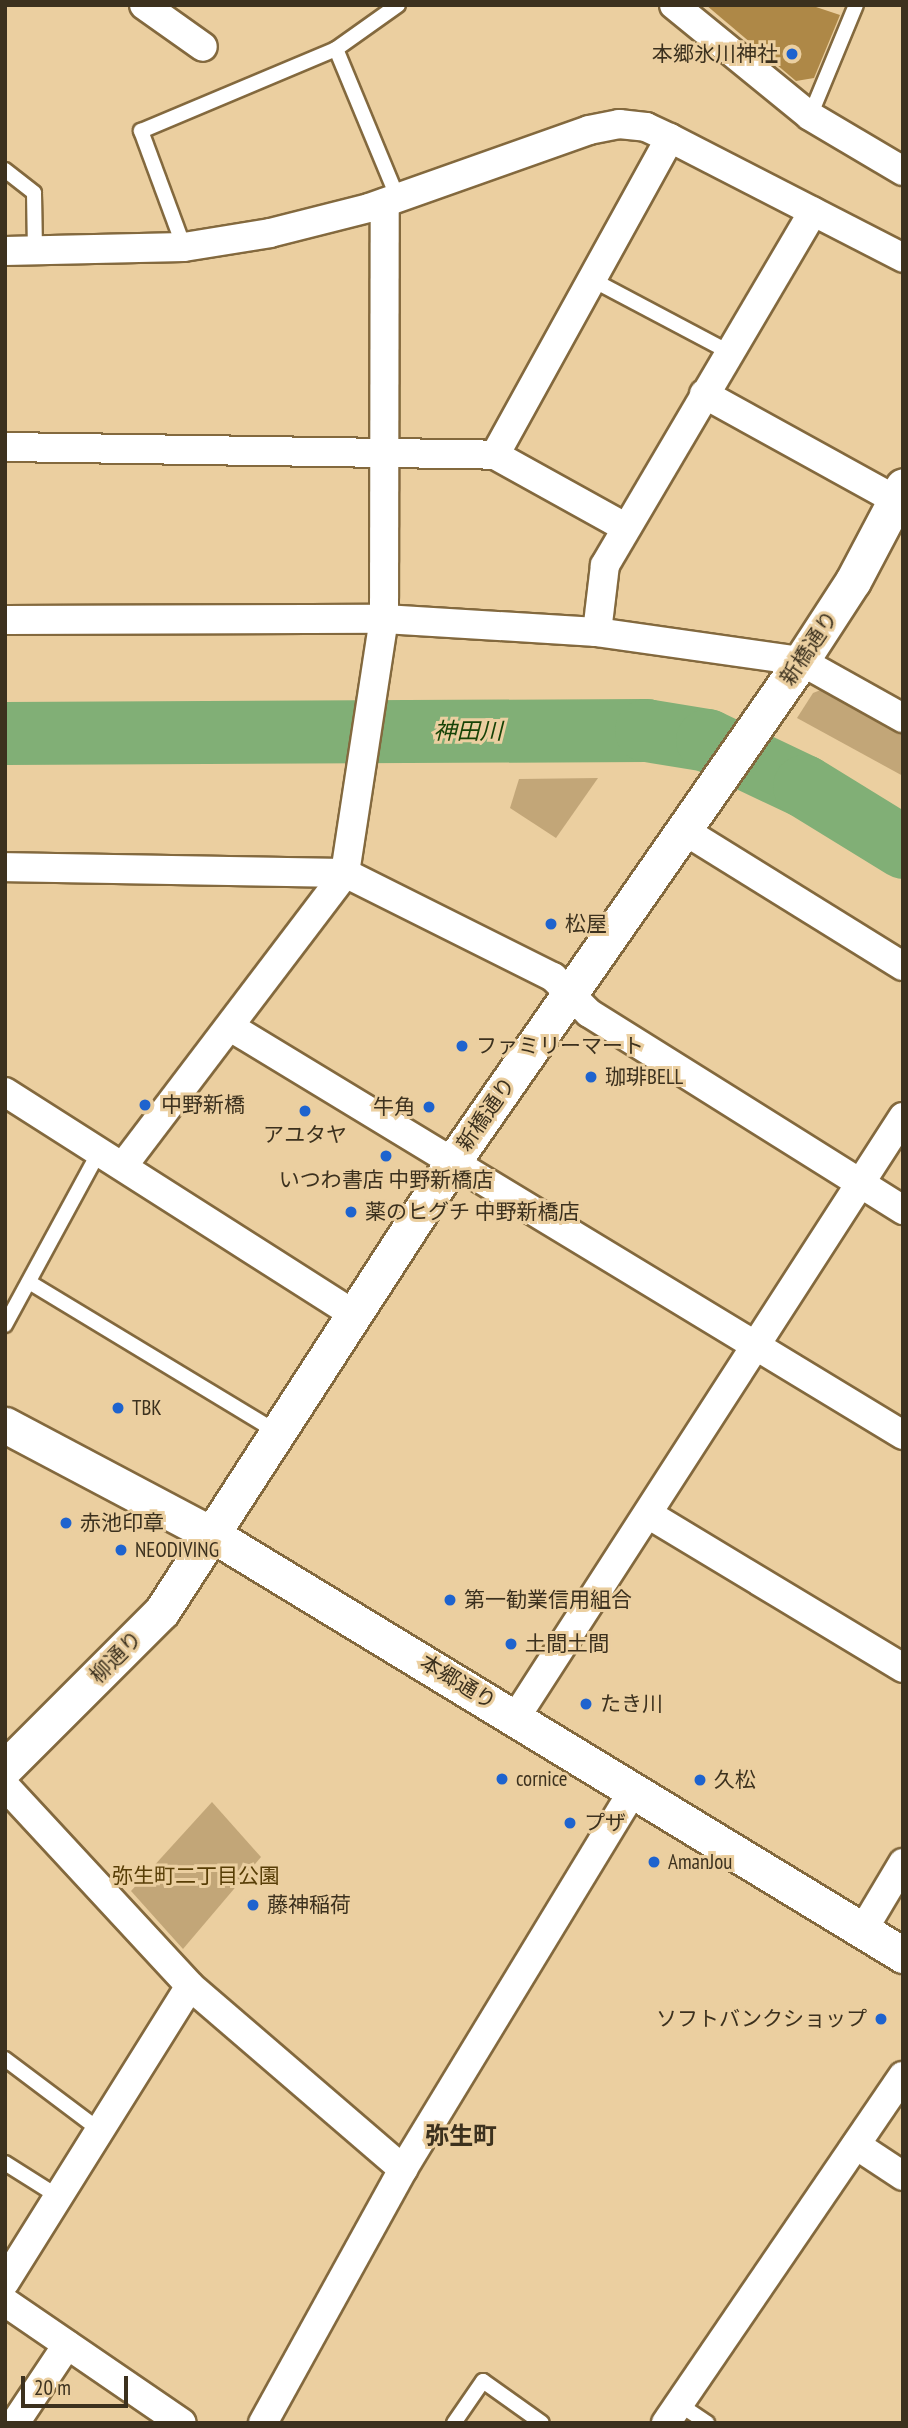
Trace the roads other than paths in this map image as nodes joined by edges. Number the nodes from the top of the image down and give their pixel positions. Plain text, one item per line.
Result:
1 (144, 5) edge
2 (398, 5) edge
3 (674, 5) edge
4 (856, 5) edge
5 (203, 47) dead end
6 (336, 49) junction
7 (810, 116) junction
8 (670, 138) junction
9 (5, 170) edge
10 (903, 171) edge
11 (391, 201) junction
12 (813, 212) junction
13 (184, 247) junction
14 (5, 251) edge
15 (36, 252) junction
16 (903, 258) edge
17 (593, 280) junction
18 (729, 352) junction
19 (704, 394) junction
20 (5, 447) edge
21 (386, 454) junction
22 (495, 455) junction
23 (900, 497) edge
24 (625, 527) junction
25 (384, 619) junction
26 (5, 620) edge
27 (597, 632) junction
28 (801, 661) junction
29 (903, 718) edge
30 (685, 831) junction
31 (5, 867) edge
32 (345, 873) junction
33 (903, 966) edge
34 (568, 996) junction
35 (232, 1028) junction
36 (5, 1092) edge
37 (903, 1117) edge
38 (99, 1152) junction
39 (452, 1163) junction
40 (123, 1166) junction
41 (861, 1184) junction
42 (903, 1210) edge
43 (29, 1282) junction
44 (354, 1314) junction
45 (5, 1325) edge
46 (757, 1347) junction
47 (5, 1425) edge
48 (278, 1432) junction
49 (903, 1435) edge
50 (648, 1514) junction
51 (213, 1535) junction
52 (903, 1668) edge
53 (516, 1717) junction
54 (5, 1768) edge
55 (5, 1786) edge
56 (633, 1790) junction
57 (903, 1863) edge
58 (863, 1930) junction
59 (903, 1955) edge
60 (190, 1986) junction
61 (5, 2059) edge
62 (903, 2076) edge
63 (101, 2131) junction
64 (856, 2145) junction
65 (5, 2163) edge
66 (403, 2169) junction
67 (903, 2176) edge
68 (59, 2197) junction
69 (5, 2282) edge
70 (5, 2302) edge
71 (67, 2345) junction
72 (673, 2413) edge
73 (15, 2423) edge
74 (182, 2423) edge
75 (263, 2423) edge
76 (454, 2423) edge
77 (542, 2423) edge
78 (707, 2423) edge

1 - 5 street
2 - 6 lane
3 - 7 street
4 - 7 lane
6 - 11 lane
6 - 13 lane
7 - 10 street
8 - 11 street
8 - 12 street
8 - 17 street
9 - 15 lane
11 - 13 street
11 - 21 street
12 - 16 street
12 - 18 street
13 - 15 street
14 - 15 street
17 - 18 lane
17 - 22 street
18 - 19 street
19 - 23 street
19 - 24 street
20 - 21 street
21 - 22 street
21 - 25 street
22 - 24 street
23 - 28 street, 新橋通り
24 - 27 street
25 - 26 street
25 - 27 street
25 - 32 street
27 - 28 street
28 - 29 street
28 - 30 street, 新橋通り
30 - 33 street
30 - 34 street, 新橋通り
31 - 32 street
32 - 34 street
32 - 35 street
34 - 39 street, 新橋通り
34 - 41 street
35 - 39 street
35 - 40 street
36 - 38 street
37 - 41 street
38 - 40 street
38 - 43 lane
39 - 44 street, 新橋通り
39 - 46 street
40 - 44 street
41 - 42 street
41 - 46 street
43 - 45 lane
43 - 48 lane
44 - 48 street, 新橋通り
46 - 49 street
46 - 50 street
47 - 51 street, 本郷通り
48 - 51 street, 新橋通り
50 - 52 street
50 - 53 street
51 - 53 street, 本郷通り
51 - 54 street, 柳通り
53 - 56 street, 本郷通り
55 - 60 street
56 - 58 street, 本郷通り
56 - 66 street
57 - 58 street
58 - 59 street, 本郷通り
60 - 63 street
60 - 66 street
61 - 63 lane
62 - 64 street
63 - 68 street
64 - 67 street
64 - 72 street
65 - 68 lane
66 - 75 street
68 - 69 street
70 - 71 street
71 - 73 street
71 - 74 street
72 - 78 lane
76 - 77 lane

